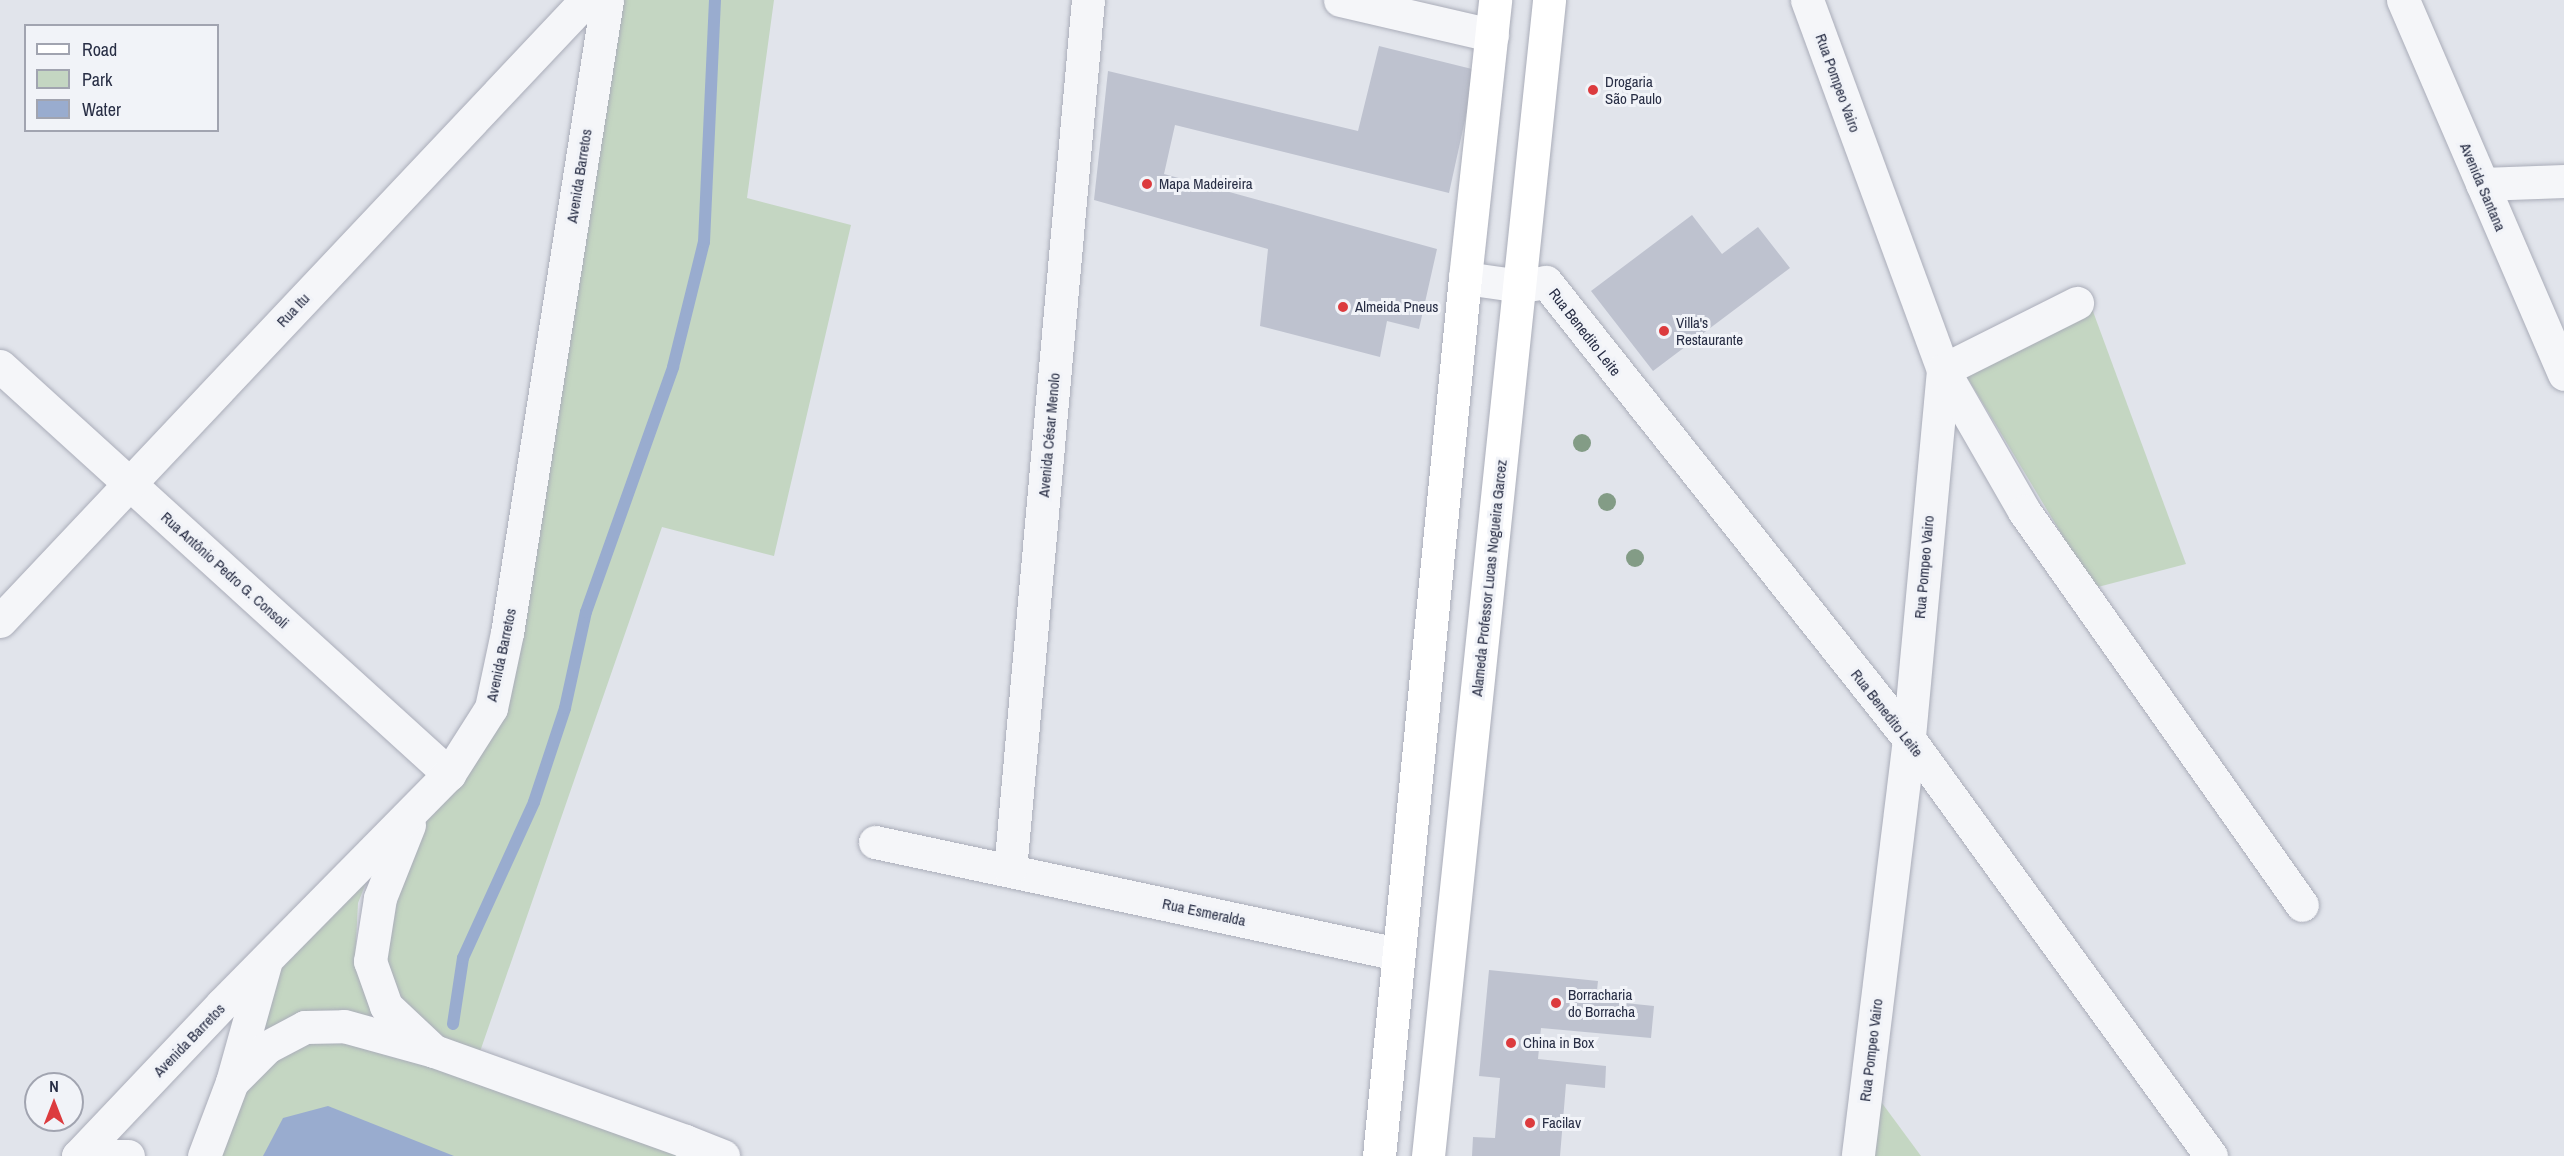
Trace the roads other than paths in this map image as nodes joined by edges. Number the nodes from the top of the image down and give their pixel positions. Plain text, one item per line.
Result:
1 (585, 0) edge
2 (607, 0) edge
3 (1088, 0) edge
4 (1340, 0) edge
5 (1496, 0) edge
6 (1549, 0) edge
7 (1808, 0) edge
8 (2403, 0) edge
9 (1492, 34) junction
10 (2564, 181) edge
11 (2482, 184) junction
12 (1465, 278) junction
13 (1534, 284) junction
14 (2077, 303) dead end
15 (0, 366) edge
16 (1943, 369) junction
17 (2564, 374) edge
18 (130, 483) junction
19 (0, 621) edge
20 (1909, 740) junction
21 (449, 774) junction
22 (414, 811) junction
23 (875, 842) dead end
24 (1010, 870) junction
25 (2302, 905) dead end
26 (1398, 954) junction
27 (265, 964) junction
28 (434, 1051) junction
29 (232, 1082) junction
30 (693, 1148) edge
31 (78, 1156) edge
32 (128, 1156) edge
33 (204, 1156) edge
34 (723, 1156) edge
35 (1379, 1156) edge
36 (1428, 1156) edge
37 (1858, 1156) edge
38 (2211, 1156) edge

1 - 18 street, Rua Itu
2 - 21 street, Avenida Barretos
3 - 24 street, Avenida César Menolo
4 - 9 street
5 - 9 main road
6 - 13 main road, Alameda Professor Lucas Nogueira Garcez
7 - 16 street, Rua Pompeo Vairo
8 - 11 street, Avenida Santana
9 - 12 main road
10 - 11 street
11 - 17 street, Avenida Santana
12 - 13 street
12 - 26 main road
13 - 20 street, Rua Benedito Leite
13 - 36 main road, Alameda Professor Lucas Nogueira Garcez
14 - 16 street
15 - 18 street, Rua Antônio Pedro G. Consoli
16 - 20 street, Rua Pompeo Vairo
16 - 25 street
18 - 19 street, Rua Itu
18 - 21 street, Rua Antônio Pedro G. Consoli
20 - 37 street, Rua Pompeo Vairo
20 - 38 street, Rua Benedito Leite
21 - 22 street, Avenida Barretos
22 - 27 street, Avenida Barretos
22 - 28 street
23 - 24 street, Rua Esmeralda
24 - 26 street, Rua Esmeralda
26 - 35 main road
27 - 29 street
27 - 31 street, Avenida Barretos
28 - 29 street
28 - 30 street
29 - 33 street
30 - 34 street
31 - 32 street, Avenida Barretos

